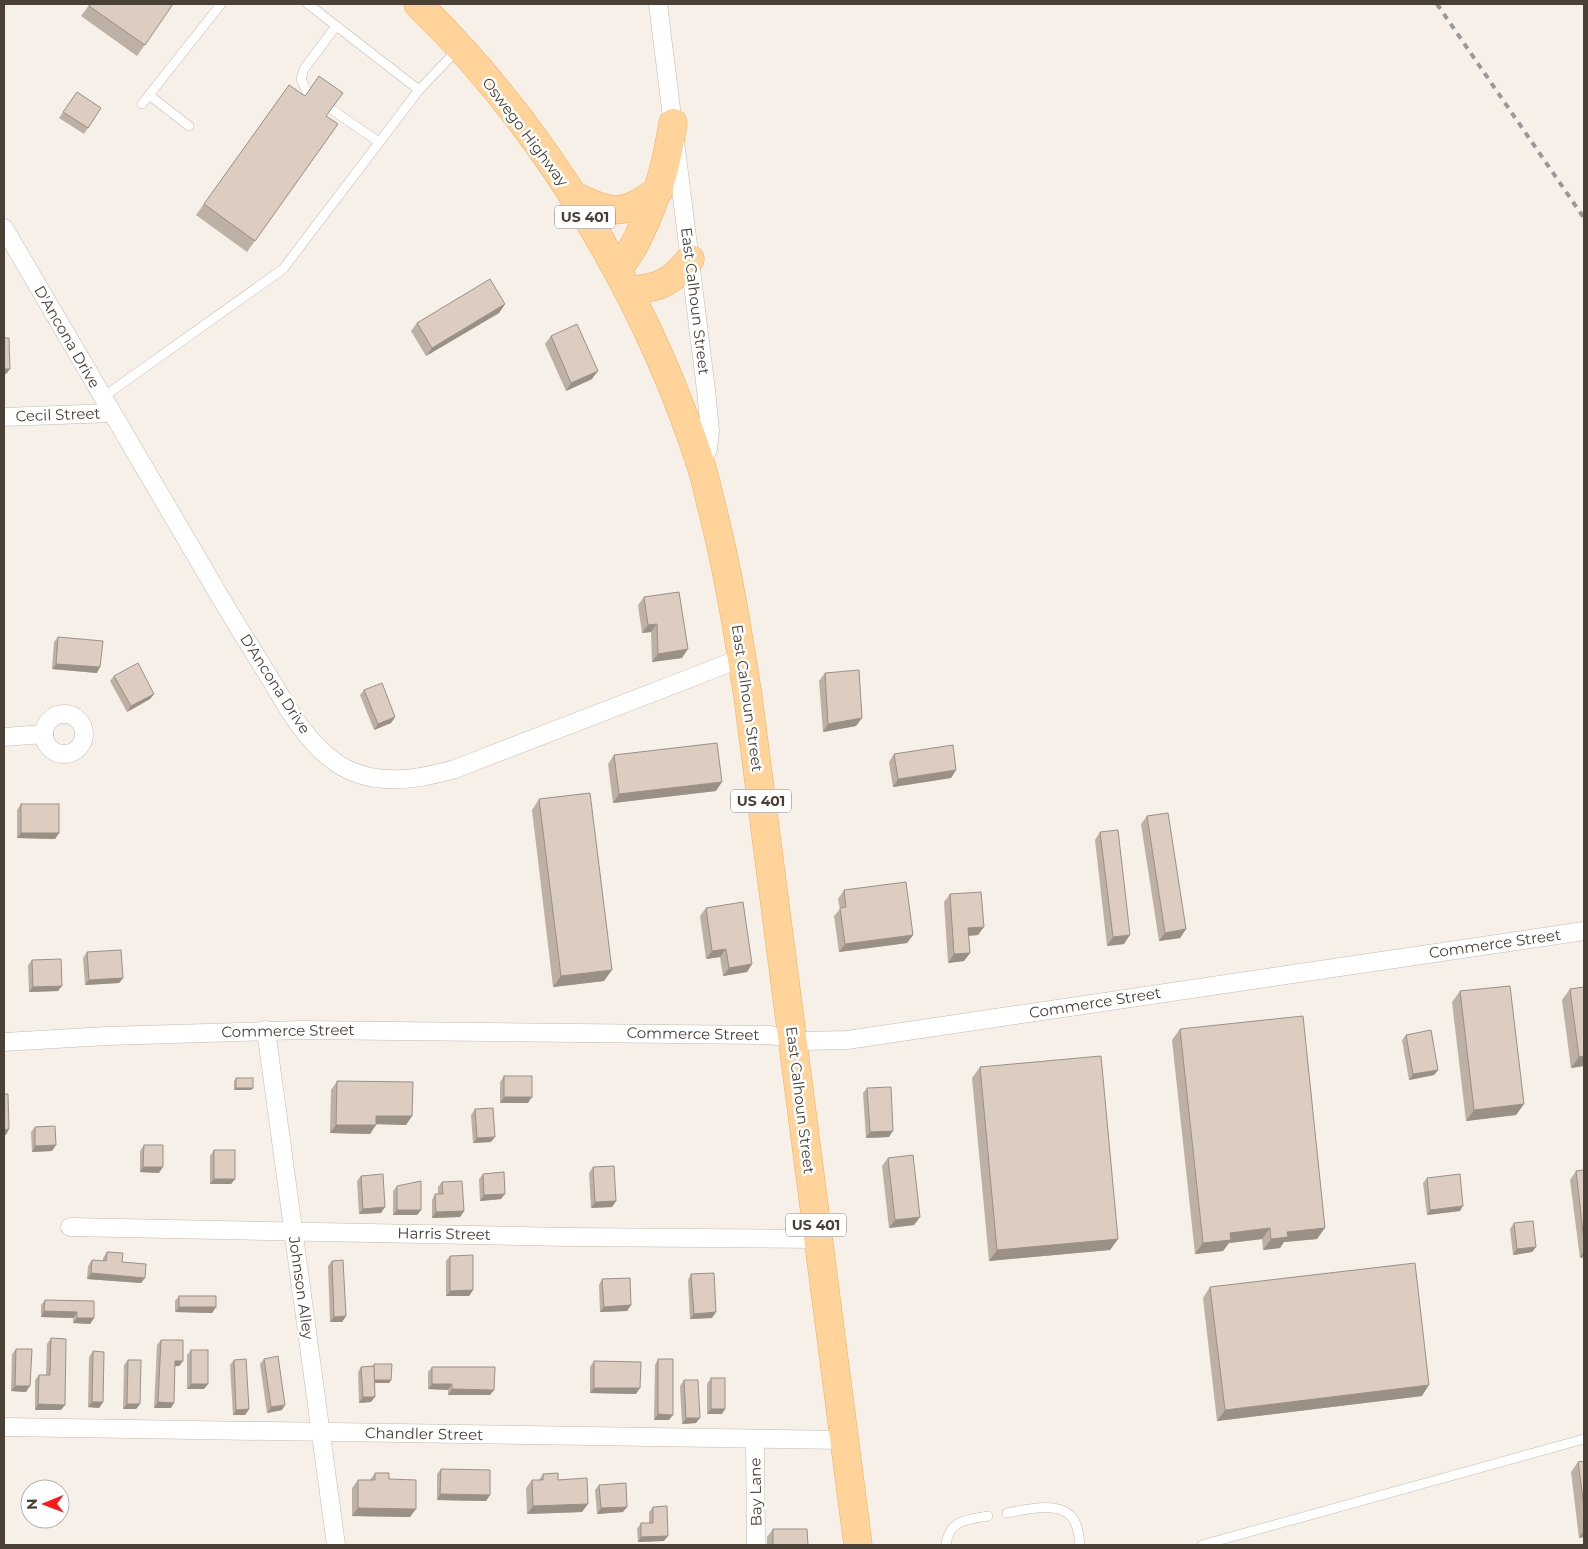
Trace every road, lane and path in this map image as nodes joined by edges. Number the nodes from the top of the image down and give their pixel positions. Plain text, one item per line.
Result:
1 (221, 4) edge
2 (308, 4) edge
3 (418, 4) edge
4 (658, 4) edge
5 (336, 26) junction
6 (459, 47) junction
7 (419, 90) junction
8 (308, 92) edge
9 (149, 95) junction
10 (142, 104) dead end
11 (331, 109) edge
12 (673, 124) junction
13 (189, 126) dead end
14 (380, 142) junction
15 (659, 190) junction
16 (572, 195) junction
17 (4, 228) edge
18 (690, 259) junction
19 (623, 280) junction
20 (103, 397) junction
21 (112, 413) junction
22 (4, 417) edge
23 (701, 463) junction
24 (742, 658) junction
25 (44, 734) dead end
26 (4, 737) edge
27 (1584, 931) edge
28 (266, 1030) junction
29 (792, 1039) junction
30 (4, 1042) edge
31 (70, 1227) dead end
32 (294, 1231) junction
33 (818, 1239) junction
34 (4, 1427) edge
35 (321, 1433) junction
36 (755, 1439) junction
37 (844, 1440) junction
38 (1584, 1440) edge
39 (1006, 1513) dead end
40 (988, 1516) dead end
41 (336, 1545) edge
42 (756, 1545) edge
43 (858, 1545) edge
44 (946, 1545) edge
45 (1080, 1545) edge
46 (1202, 1545) edge

1 - 9 lane
2 - 5 lane
3 - 6 main road, Oswego Highway / US 401
4 - 12 street, East Calhoun Street
5 - 7 lane
5 - 8 lane
6 - 7 lane
6 - 16 main road, Oswego Highway / US 401
7 - 14 lane
9 - 10 lane
9 - 13 lane
11 - 14 lane
12 - 15 main road
12 - 18 street, East Calhoun Street
14 - 20 lane
15 - 16 main road
15 - 19 main road
16 - 19 main road, Oswego Highway / US 401
17 - 20 street, D'Ancona Drive
18 - 19 main road
18 - 23 street, East Calhoun Street
19 - 23 main road, Oswego Highway / US 401
20 - 21 street, D'Ancona Drive
21 - 22 street, Cecil Street
21 - 24 street, D'Ancona Drive
23 - 24 main road, East Calhoun Street / US 401
24 - 29 main road, East Calhoun Street / US 401
25 - 26 street
27 - 29 street, Commerce Street
28 - 29 street, Commerce Street
28 - 30 street, Commerce Street
28 - 32 street, Johnson Alley
29 - 33 main road, East Calhoun Street / US 401
31 - 32 street, Harris Street
32 - 33 street, Harris Street
32 - 35 street, Johnson Alley
33 - 37 main road, East Calhoun Street / US 401
34 - 35 street, Chandler Street
35 - 36 street, Chandler Street
35 - 41 street, Johnson Alley
36 - 37 street, Chandler Street
36 - 42 street, Bay Lane
37 - 43 main road, East Calhoun Street / US 401
38 - 46 lane
39 - 45 lane
40 - 44 lane

